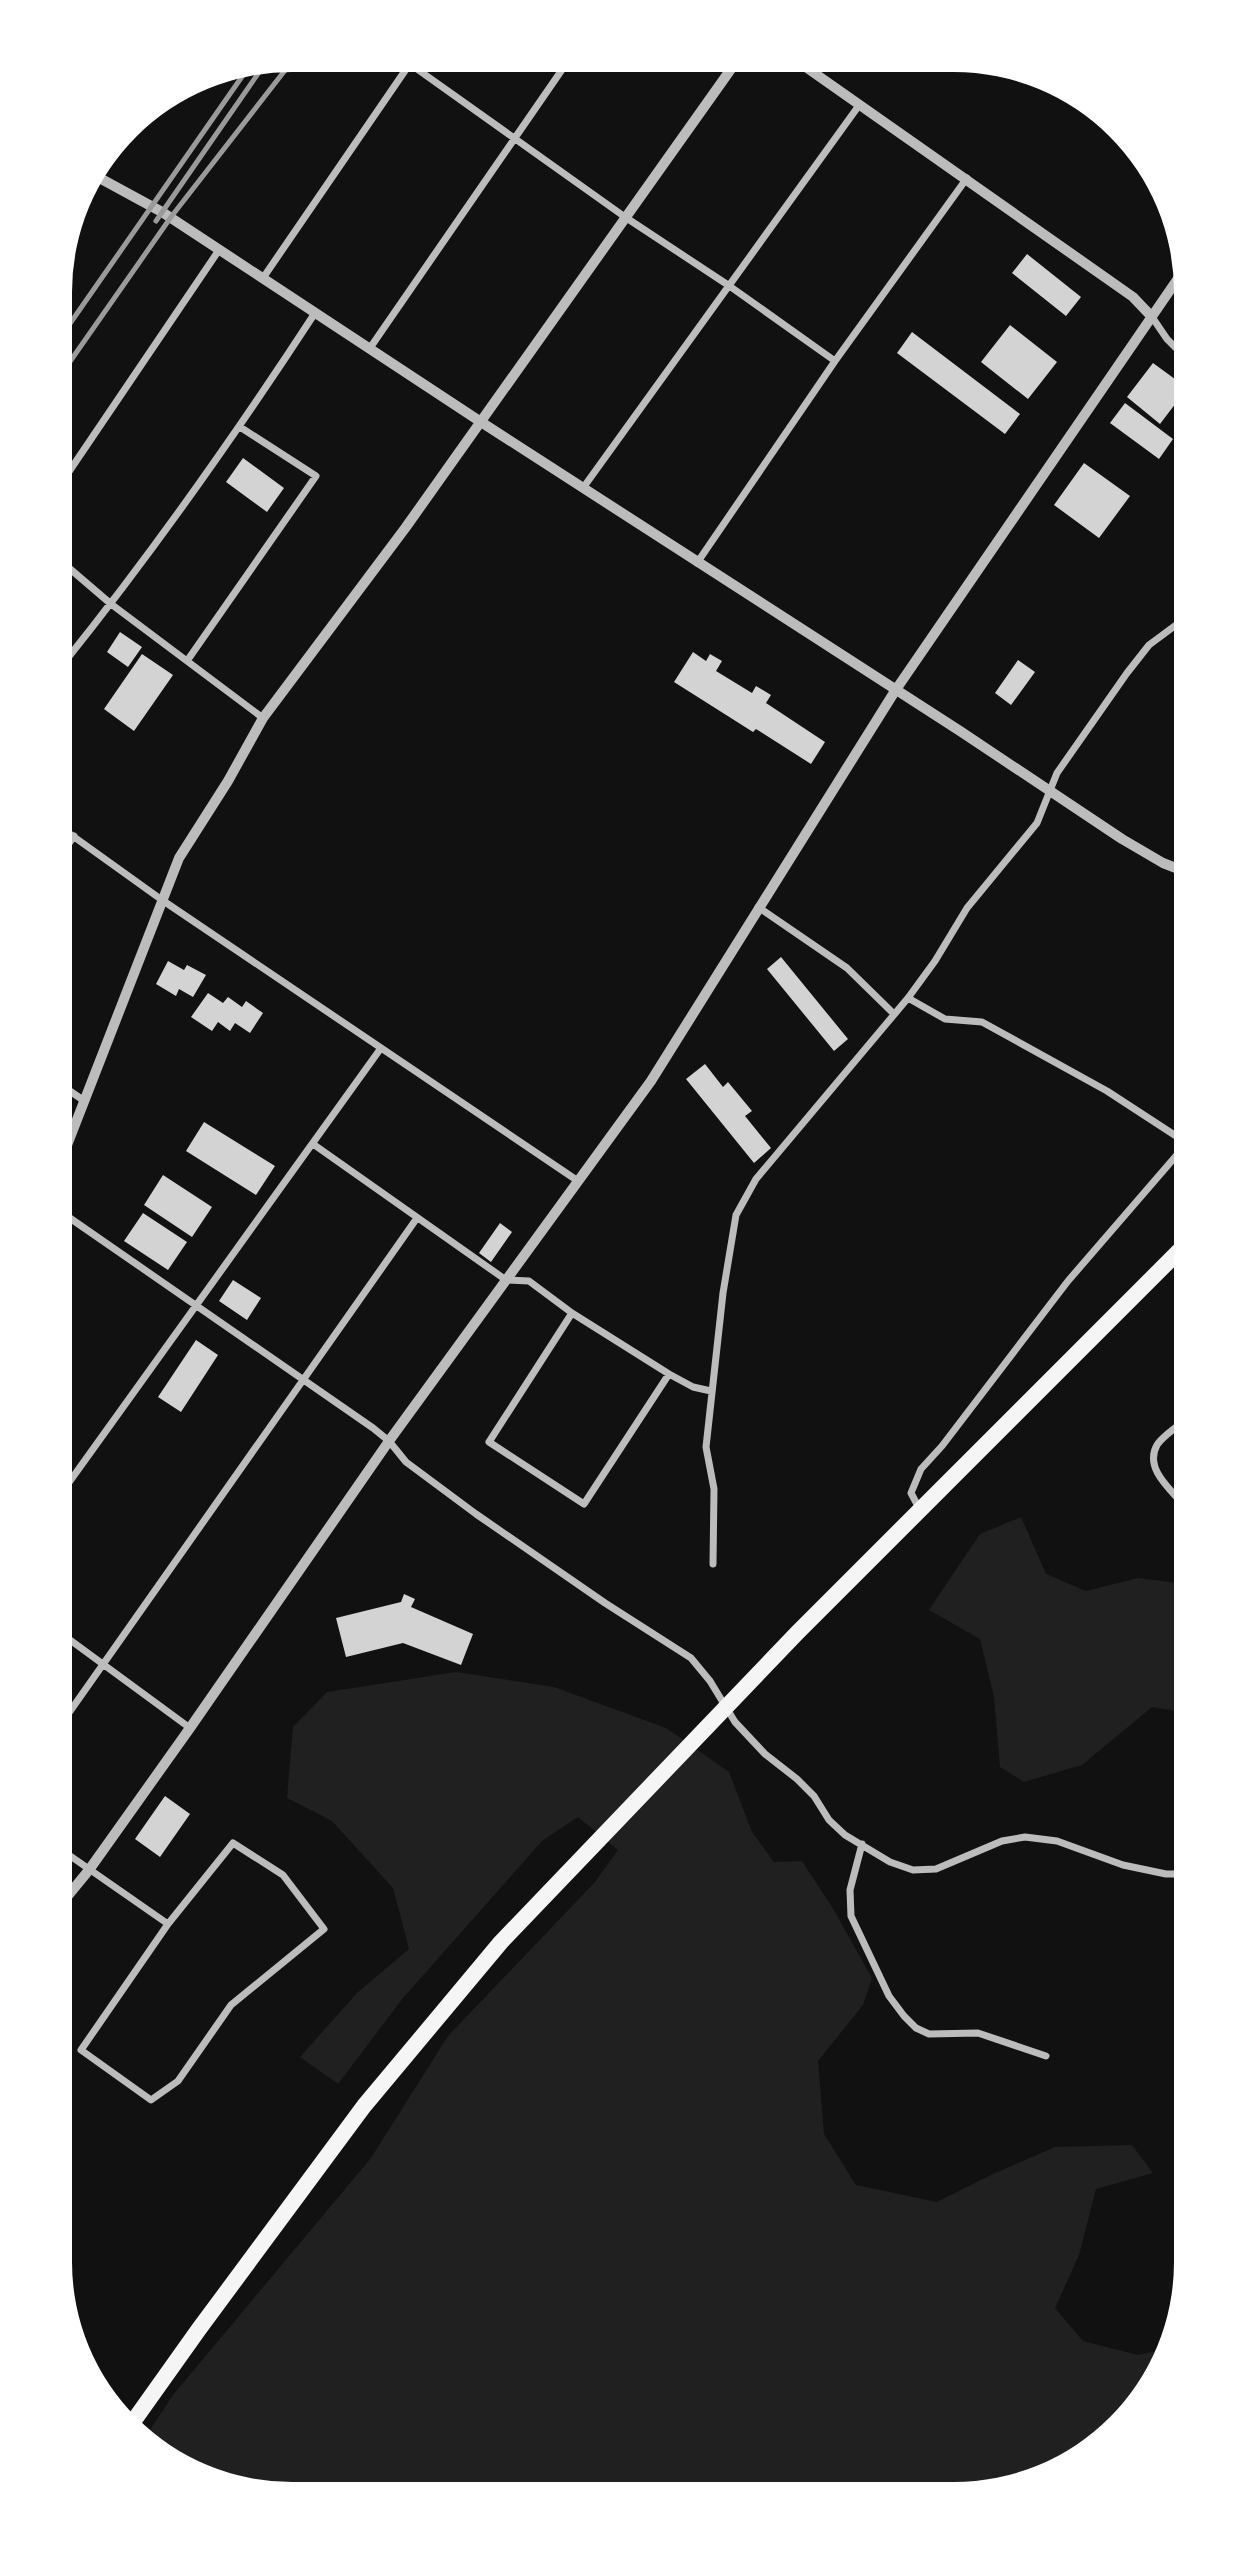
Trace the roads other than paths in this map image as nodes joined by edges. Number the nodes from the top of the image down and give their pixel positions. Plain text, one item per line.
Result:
1 (404, 72) edge
2 (425, 72) edge
3 (561, 72) edge
4 (729, 72) edge
5 (813, 72) edge
6 (860, 104) junction
7 (515, 139) junction
8 (967, 178) junction
9 (102, 180) edge
10 (625, 218) junction
11 (219, 250) junction
12 (263, 278) junction
13 (728, 285) junction
14 (1174, 285) edge
15 (315, 313) junction
16 (1152, 317) junction
17 (1174, 346) edge
18 (370, 348) junction
19 (835, 361) junction
20 (481, 422) junction
21 (240, 427) junction
22 (72, 467) edge
23 (583, 488) junction
24 (697, 563) junction
25 (72, 571) edge
26 (111, 604) junction
27 (1174, 626) edge
28 (72, 653) edge
29 (187, 661) junction
30 (895, 691) junction
31 (263, 718) junction
32 (1051, 792) junction
33 (74, 836) joint
34 (72, 839) edge
35 (1174, 867) edge
36 (162, 900) junction
37 (758, 907) junction
38 (908, 998) junction
39 (894, 1014) junction
40 (381, 1048) junction
41 (72, 1092) edge
42 (83, 1100) junction
43 (72, 1131) edge
44 (1174, 1135) edge
45 (313, 1144) junction
46 (1174, 1158) edge
47 (578, 1181) junction
48 (417, 1218) junction
49 (72, 1219) edge
50 (1174, 1256) edge
51 (506, 1280) junction
52 (195, 1304) junction
53 (572, 1313) junction
54 (669, 1374) junction
55 (302, 1378) junction
56 (711, 1391) junction
57 (1174, 1430) edge
58 (389, 1441) junction
59 (72, 1478) edge
60 (1174, 1494) edge
61 (919, 1508) junction
62 (713, 1564) dead end
63 (72, 1642) edge
64 (102, 1663) junction
65 (72, 1708) edge
66 (190, 1728) junction
67 (862, 1844) junction
68 (72, 1857) edge
69 (89, 1870) junction
70 (1174, 1874) edge
71 (72, 1891) edge
72 (169, 1924) junction
73 (1046, 2056) dead end
74 (136, 2418) edge

1 - 12 street
2 - 7 street
3 - 7 street
4 - 10 street
5 - 6 street
6 - 8 street
6 - 13 street
7 - 10 street
7 - 18 street
8 - 16 street
8 - 19 street
9 - 11 street
10 - 13 street
10 - 20 street
11 - 12 street
11 - 22 street
12 - 15 street
13 - 19 street
13 - 23 street
14 - 16 street
15 - 18 street
15 - 21 street
16 - 17 street
16 - 30 street
18 - 20 street
19 - 24 street
20 - 23 street
20 - 31 street
21 - 26 street
21 - 29 street
23 - 24 street
24 - 30 street
25 - 26 street
26 - 28 street
26 - 29 street
27 - 32 street
29 - 31 street
30 - 32 street
30 - 37 street
31 - 36 street
32 - 35 street
32 - 38 street
33 - 34 street
33 - 36 street
36 - 40 street
36 - 42 street
37 - 39 street
37 - 47 street
38 - 39 street
38 - 44 street
39 - 56 street
40 - 45 street
40 - 47 street
41 - 42 street
42 - 43 street
45 - 48 street
45 - 52 street
46 - 61 street
47 - 51 street
48 - 51 street
48 - 55 street
49 - 52 street
50 - 61 highway
51 - 53 street
51 - 58 street
52 - 55 street
52 - 59 street
53 - 54 street
53 - 54 street
54 - 56 street
55 - 58 street
55 - 64 street
56 - 62 street
57 - 60 street
58 - 66 street
58 - 67 street
61 - 74 highway
63 - 64 street
64 - 65 street
64 - 66 street
66 - 69 street
67 - 70 street
67 - 73 street
68 - 69 street
69 - 71 street
69 - 72 street
72 - 72 street

